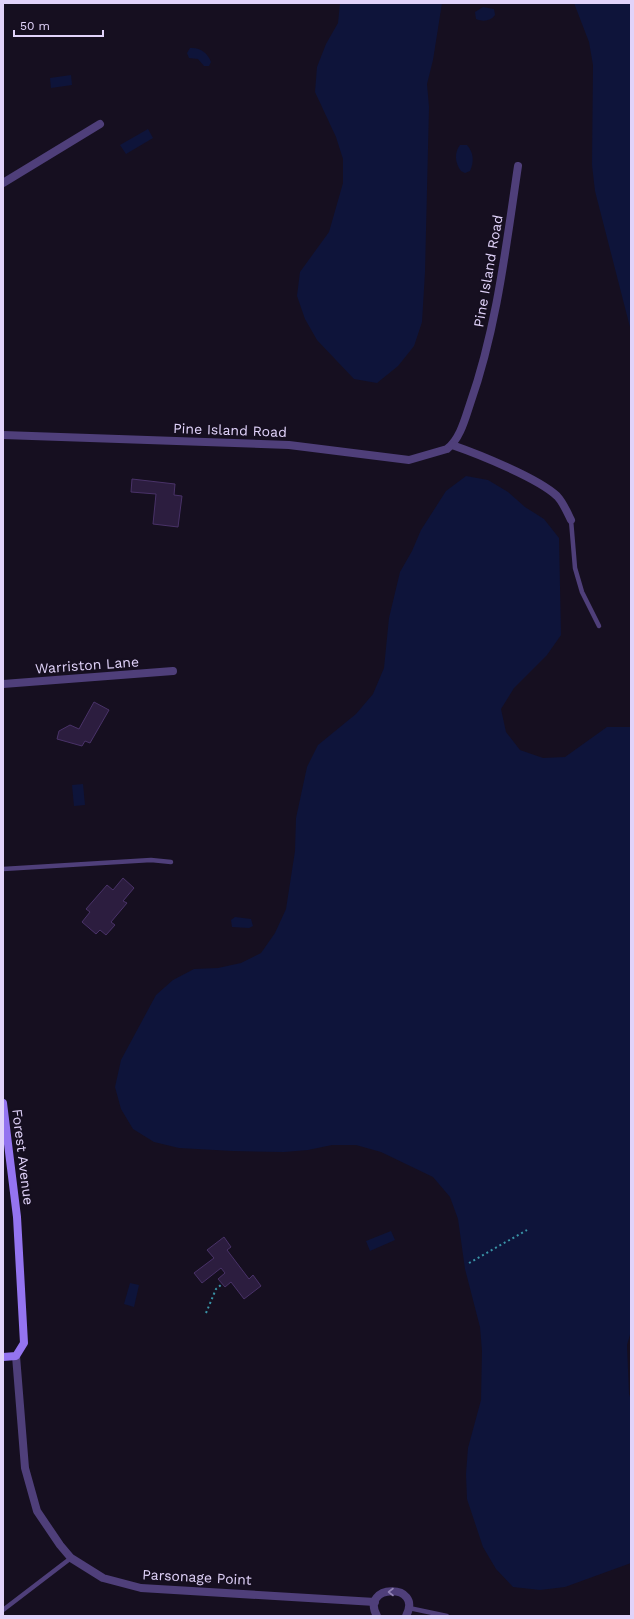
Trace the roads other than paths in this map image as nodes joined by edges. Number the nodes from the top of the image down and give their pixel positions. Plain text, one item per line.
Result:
1 (100, 124) dead end
2 (518, 166) dead end
3 (3, 183) edge
4 (3, 435) edge
5 (452, 445) junction
6 (571, 520) joint
7 (599, 626) dead end
8 (173, 671) dead end
9 (3, 684) edge
10 (171, 862) dead end
11 (3, 869) edge
12 (3, 1103) edge
13 (16, 1356) junction
14 (3, 1358) edge
15 (71, 1558) junction
16 (375, 1602) junction
17 (3, 1610) edge
18 (407, 1612) edge
19 (377, 1616) edge
20 (447, 1616) edge

1 - 3 street
2 - 5 street, Pine Island Road
4 - 5 street, Pine Island Road
5 - 6 street
6 - 7 lane
8 - 9 street, Warriston Lane
10 - 11 lane
12 - 13 street, Forest Avenue
13 - 14 street
13 - 15 street, Parsonage Point
15 - 16 street, Parsonage Point
15 - 17 lane
18 -> 16 street
16 - 19 street
18 - 20 lane

